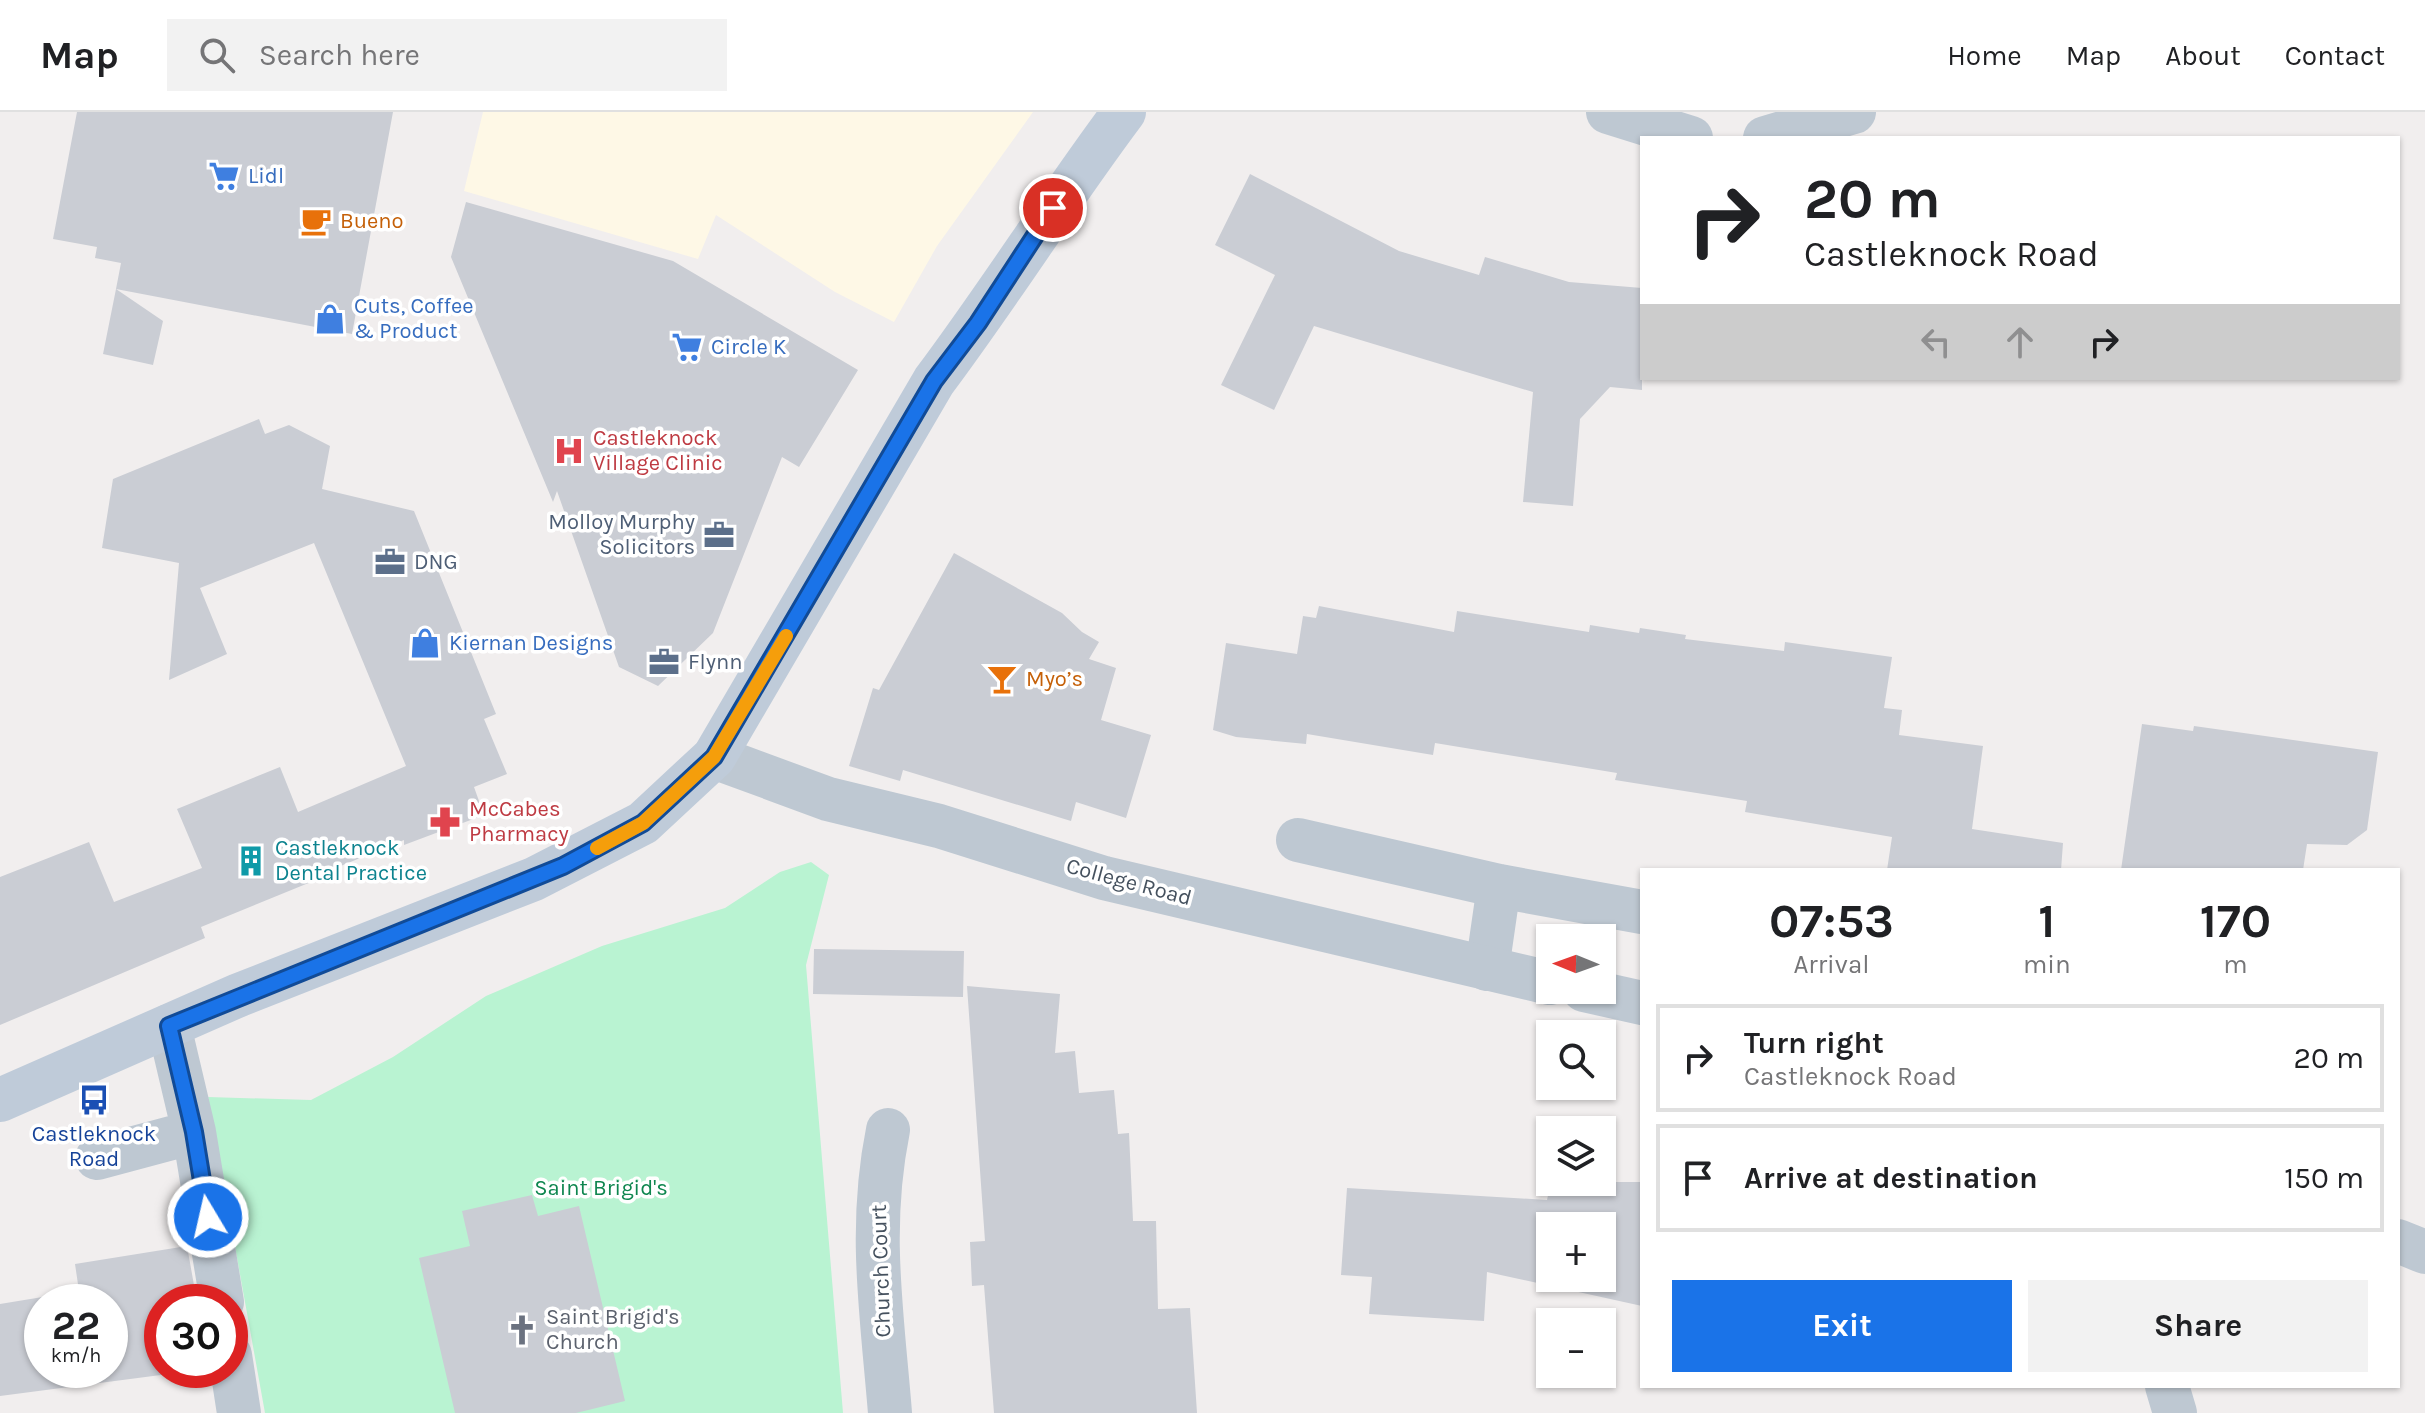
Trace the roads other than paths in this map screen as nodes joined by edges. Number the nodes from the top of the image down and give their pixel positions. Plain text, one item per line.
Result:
1 (1124, 112) edge
2 (1608, 112) edge
3 (1854, 112) edge
4 (1685, 136) edge
5 (1772, 136) edge
6 (714, 757) junction
7 (1298, 840) dead end
8 (1499, 886) junction
9 (1640, 912) edge
10 (1487, 969) junction
11 (1536, 980) edge
12 (1616, 997) edge
13 (1640, 1003) edge
14 (169, 1026) junction
15 (0, 1100) edge
16 (888, 1130) dead end
17 (194, 1132) junction
18 (97, 1158) dead end
19 (2400, 1242) edge
20 (2425, 1252) edge
21 (219, 1284) edge
22 (235, 1388) edge
23 (2168, 1388) edge
24 (239, 1413) edge
25 (890, 1413) edge
26 (2175, 1413) edge

1 - 6 main road
2 - 4 street
3 - 5 street
6 - 10 street, College Road
6 - 14 main road
7 - 8 street
8 - 9 street
8 - 10 street
10 - 11 street, College Road
12 - 13 street
14 - 15 main road
14 - 17 street
16 - 25 street, Church Court
17 - 18 street
17 - 21 street
19 - 20 street
22 - 24 street
23 - 26 street

